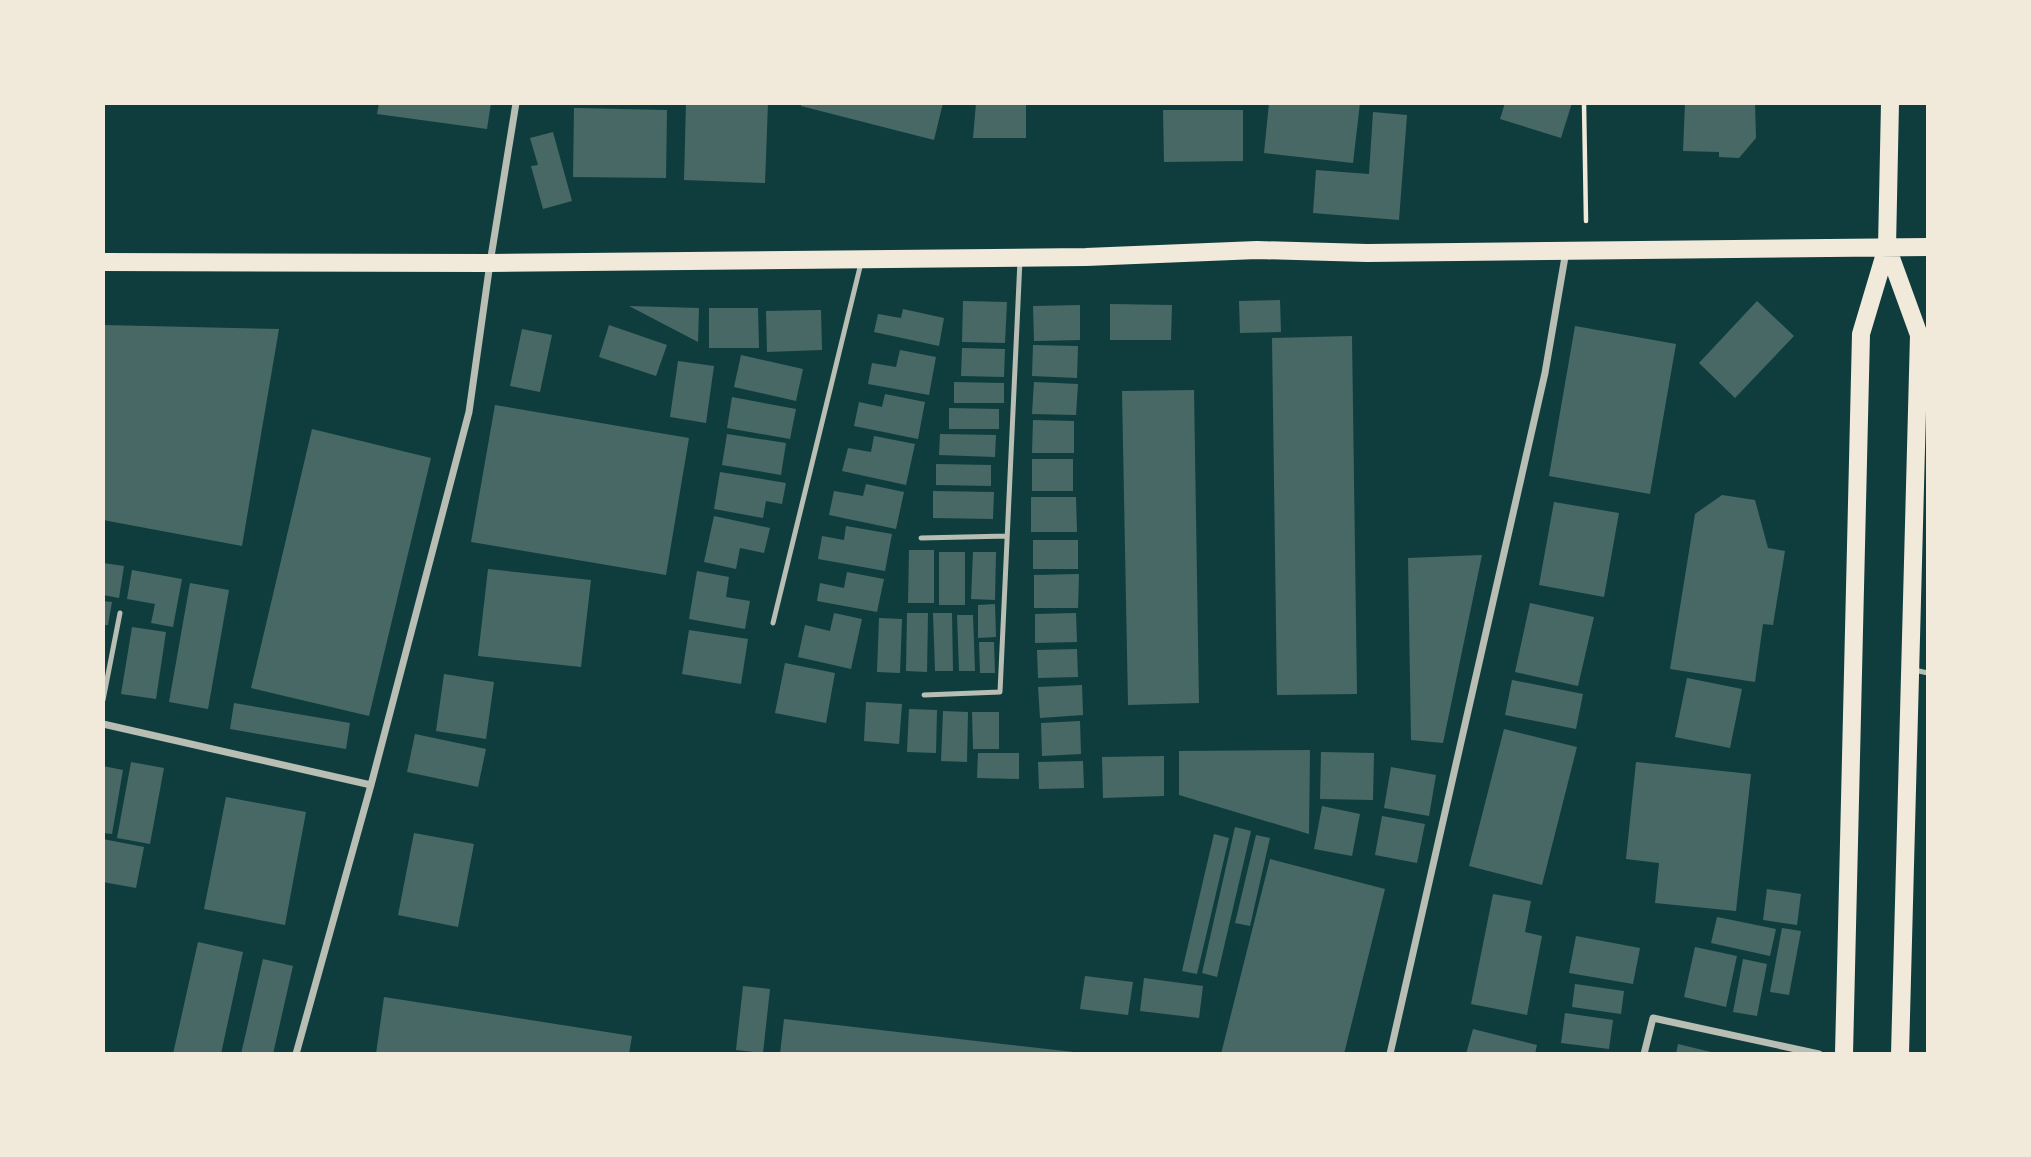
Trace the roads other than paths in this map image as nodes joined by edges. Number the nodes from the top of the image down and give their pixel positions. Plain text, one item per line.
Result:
1 (516, 103) edge
2 (1890, 103) edge
3 (1887, 247) junction
4 (1928, 247) edge
5 (1566, 251) junction
6 (1020, 258) junction
7 (862, 260) junction
8 (103, 262) edge
9 (490, 263) junction
10 (1007, 536) junction
11 (921, 538) dead end
12 (120, 613) dead end
13 (773, 624) dead end
14 (1910, 670) junction
15 (1928, 673) edge
16 (924, 695) dead end
17 (103, 700) edge
18 (103, 724) edge
19 (371, 785) junction
20 (296, 1054) edge
21 (1390, 1054) edge
22 (1644, 1054) edge
23 (1819, 1054) edge
24 (1844, 1054) edge
25 (1900, 1054) edge

1 - 9 street
2 - 3 main road
3 - 4 main road
3 - 5 main road
3 - 14 main road
3 - 24 main road
5 - 6 main road
5 - 21 street
6 - 7 main road
6 - 10 lane
7 - 9 main road
7 - 13 lane
8 - 9 main road
9 - 19 street
10 - 11 lane
10 - 16 lane
12 - 17 lane
14 - 15 lane
14 - 25 main road
18 - 19 street
19 - 20 street
22 - 23 street

